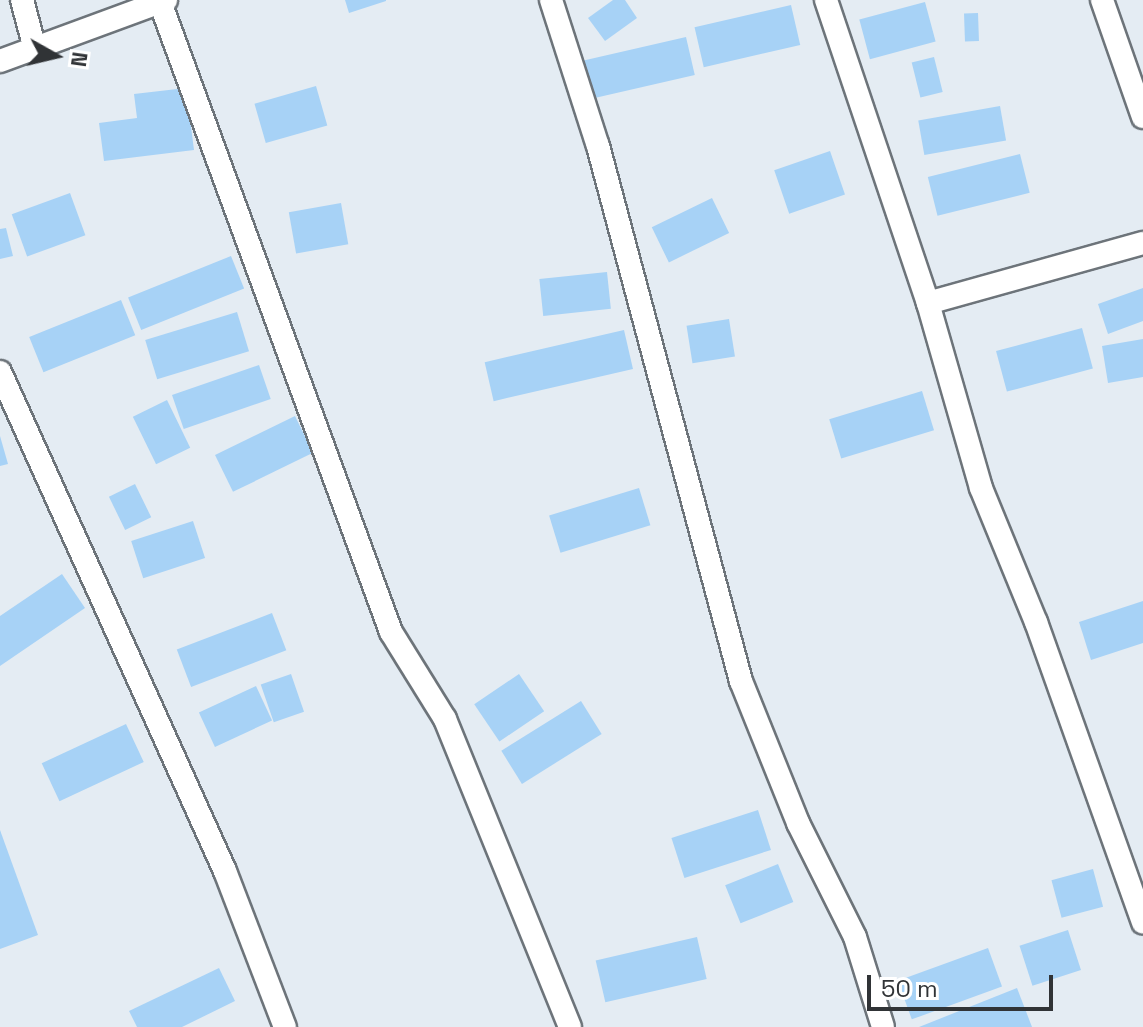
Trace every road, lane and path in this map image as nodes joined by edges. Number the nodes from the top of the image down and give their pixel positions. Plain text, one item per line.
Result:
1 (22, 0) edge
2 (551, 0) edge
3 (826, 0) edge
4 (1102, 0) edge
5 (163, 1) edge
6 (34, 45) junction
7 (0, 61) edge
8 (1143, 117) edge
9 (1143, 243) edge
10 (928, 303) junction
11 (3, 385) edge
12 (1143, 922) edge
13 (285, 1027) edge
14 (570, 1027) edge
15 (883, 1027) edge

1 - 6 street
2 - 15 street
3 - 10 street
4 - 8 street
5 - 6 street
5 - 14 street
6 - 7 street
9 - 10 street
10 - 12 street
11 - 13 street

